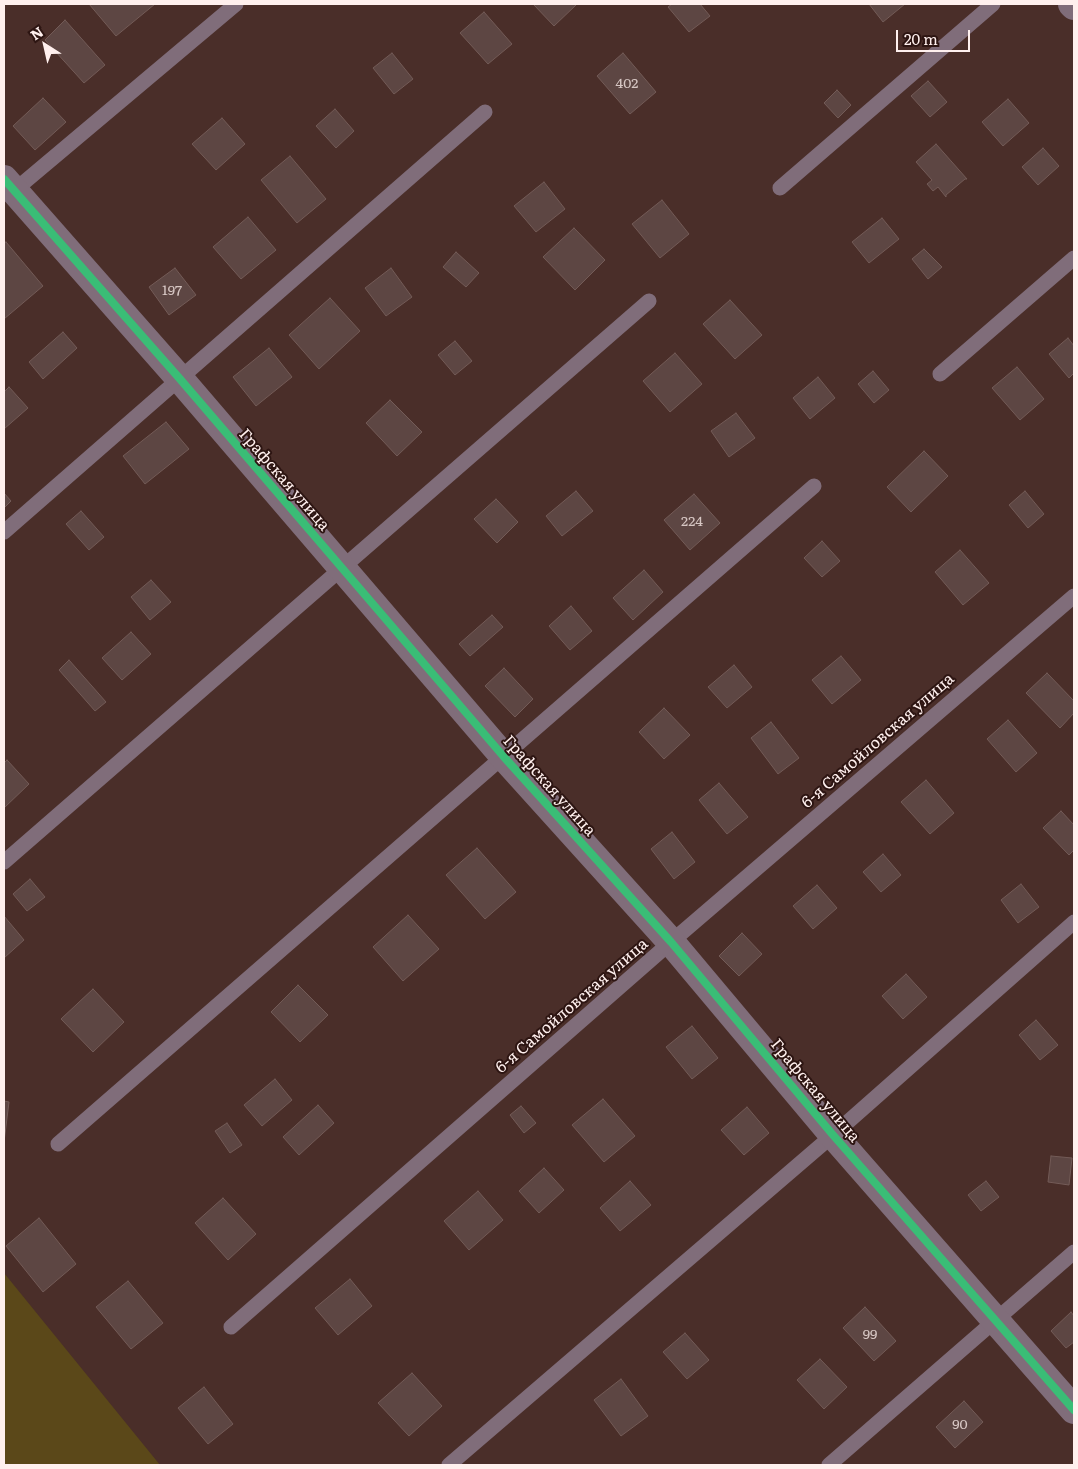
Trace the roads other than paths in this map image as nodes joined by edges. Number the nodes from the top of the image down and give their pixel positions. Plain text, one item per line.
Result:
1 (236, 4) edge
2 (993, 4) edge
3 (485, 112) dead end
4 (780, 188) dead end
5 (7, 189) edge
6 (1074, 258) edge
7 (649, 300) dead end
8 (940, 374) dead end
9 (180, 379) junction
10 (814, 486) dead end
11 (4, 532) edge
12 (342, 568) junction
13 (1074, 596) edge
14 (504, 757) junction
15 (4, 862) edge
16 (1074, 922) edge
17 (671, 942) junction
18 (833, 1135) junction
19 (58, 1144) dead end
20 (1074, 1252) edge
21 (995, 1321) junction
22 (231, 1327) dead end
23 (1074, 1410) edge
24 (449, 1465) edge
25 (829, 1465) edge

1 - 5 lane
2 - 4 lane
3 - 9 lane
5 - 9 street, Графская улица
6 - 8 lane
7 - 12 lane
9 - 11 lane
9 - 12 street, Графская улица
10 - 14 lane
12 - 14 street, Графская улица
12 - 15 lane
13 - 17 lane, 6-я Самойловская улица
14 - 17 street, Графская улица
14 - 19 lane
16 - 18 lane
17 - 18 street, Графская улица
17 - 22 lane, 6-я Самойловская улица
18 - 21 street, Графская улица
18 - 24 lane
20 - 21 lane
21 - 23 street, Графская улица
21 - 25 lane

